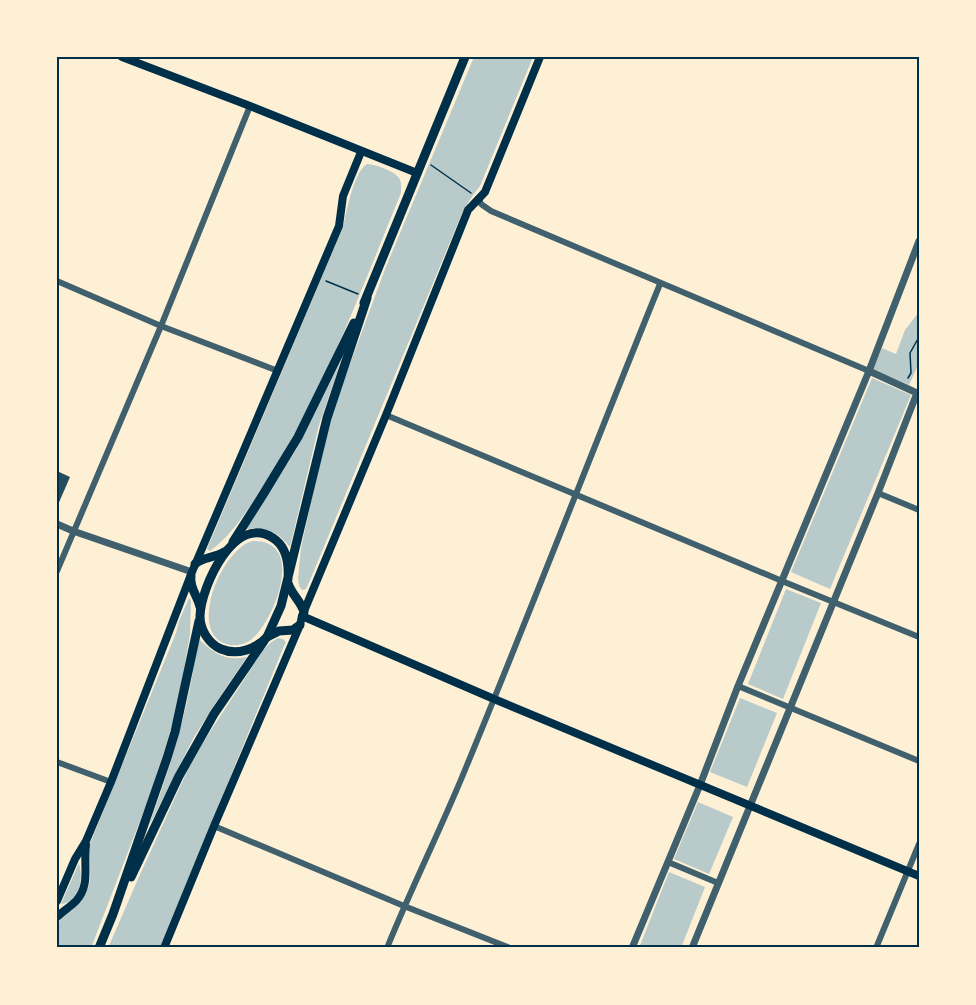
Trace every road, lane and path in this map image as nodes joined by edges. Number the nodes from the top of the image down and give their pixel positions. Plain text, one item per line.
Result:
1 (122, 57) edge
2 (465, 57) edge
3 (540, 57) edge
4 (250, 106) junction
5 (361, 152) junction
6 (423, 159) junction
7 (417, 173) junction
8 (479, 199) junction
9 (918, 245) edge
10 (316, 277) junction
11 (57, 281) edge
12 (660, 284) junction
13 (367, 298) junction
14 (161, 326) junction
15 (919, 337) edge
16 (278, 371) junction
17 (868, 371) junction
18 (903, 387) junction
19 (918, 393) edge
20 (386, 415) junction
21 (878, 493) junction
22 (575, 494) junction
23 (919, 510) edge
24 (57, 524) edge
25 (74, 531) junction
26 (229, 547) junction
27 (193, 571) junction
28 (57, 572) edge
29 (288, 581) junction
30 (782, 581) junction
31 (833, 602) junction
32 (200, 615) junction
33 (302, 618) junction
34 (919, 637) edge
35 (266, 639) junction
36 (738, 686) junction
37 (494, 699) junction
38 (790, 707) junction
39 (919, 760) edge
40 (57, 762) edge
41 (111, 782) junction
42 (699, 785) junction
43 (750, 806) junction
44 (214, 826) junction
45 (86, 841) junction
46 (919, 844) edge
47 (668, 862) junction
48 (908, 871) junction
49 (919, 876) edge
50 (718, 883) junction
51 (57, 901) edge
52 (404, 906) junction
53 (113, 914) junction
54 (57, 917) edge
55 (99, 948) edge
56 (165, 948) edge
57 (387, 948) edge
58 (510, 948) edge
59 (632, 948) edge
60 (692, 948) edge
61 (876, 948) edge

1 - 4 main road
2 - 6 highway
3 - 8 main road
4 - 5 main road
4 - 14 street
5 - 7 main road
5 - 10 main road
6 - 7 highway
6 - 8 path
7 - 13 highway
8 - 12 street
8 - 20 main road
9 - 17 street
10 - 13 path
10 - 16 main road
11 - 14 street
12 - 17 street
12 - 22 street
13 - 26 highway
13 - 29 highway
14 - 16 street
14 - 25 street
15 - 18 path
16 - 27 main road
17 - 18 street
17 - 30 street
18 - 19 street
19 - 21 street
20 - 22 street
20 - 33 main road
21 - 23 street
21 - 31 street
22 - 30 street
22 - 37 street
24 - 25 street
25 - 27 street
25 - 28 street
26 - 27 highway
26 - 29 highway
26 - 32 highway
27 - 32 highway
27 - 41 main road
29 - 33 highway
29 - 35 highway
30 - 31 street
30 - 36 street
31 - 34 street
31 - 38 street
32 - 35 highway
32 - 53 highway
33 - 35 highway
33 - 37 main road
33 - 44 main road
35 - 53 highway
36 - 38 street
36 - 42 street
37 - 42 main road
37 - 52 street
38 - 39 street
38 - 43 street
40 - 41 street
41 - 45 main road
42 - 43 main road
42 - 47 street
43 - 48 main road
43 - 50 street
44 - 52 street
44 - 56 main road
45 - 51 main road
45 - 54 main road
46 - 48 street
47 - 50 street
47 - 59 street
48 - 49 main road
48 - 61 street
50 - 60 street
52 - 57 street
52 - 58 street
53 - 55 highway

